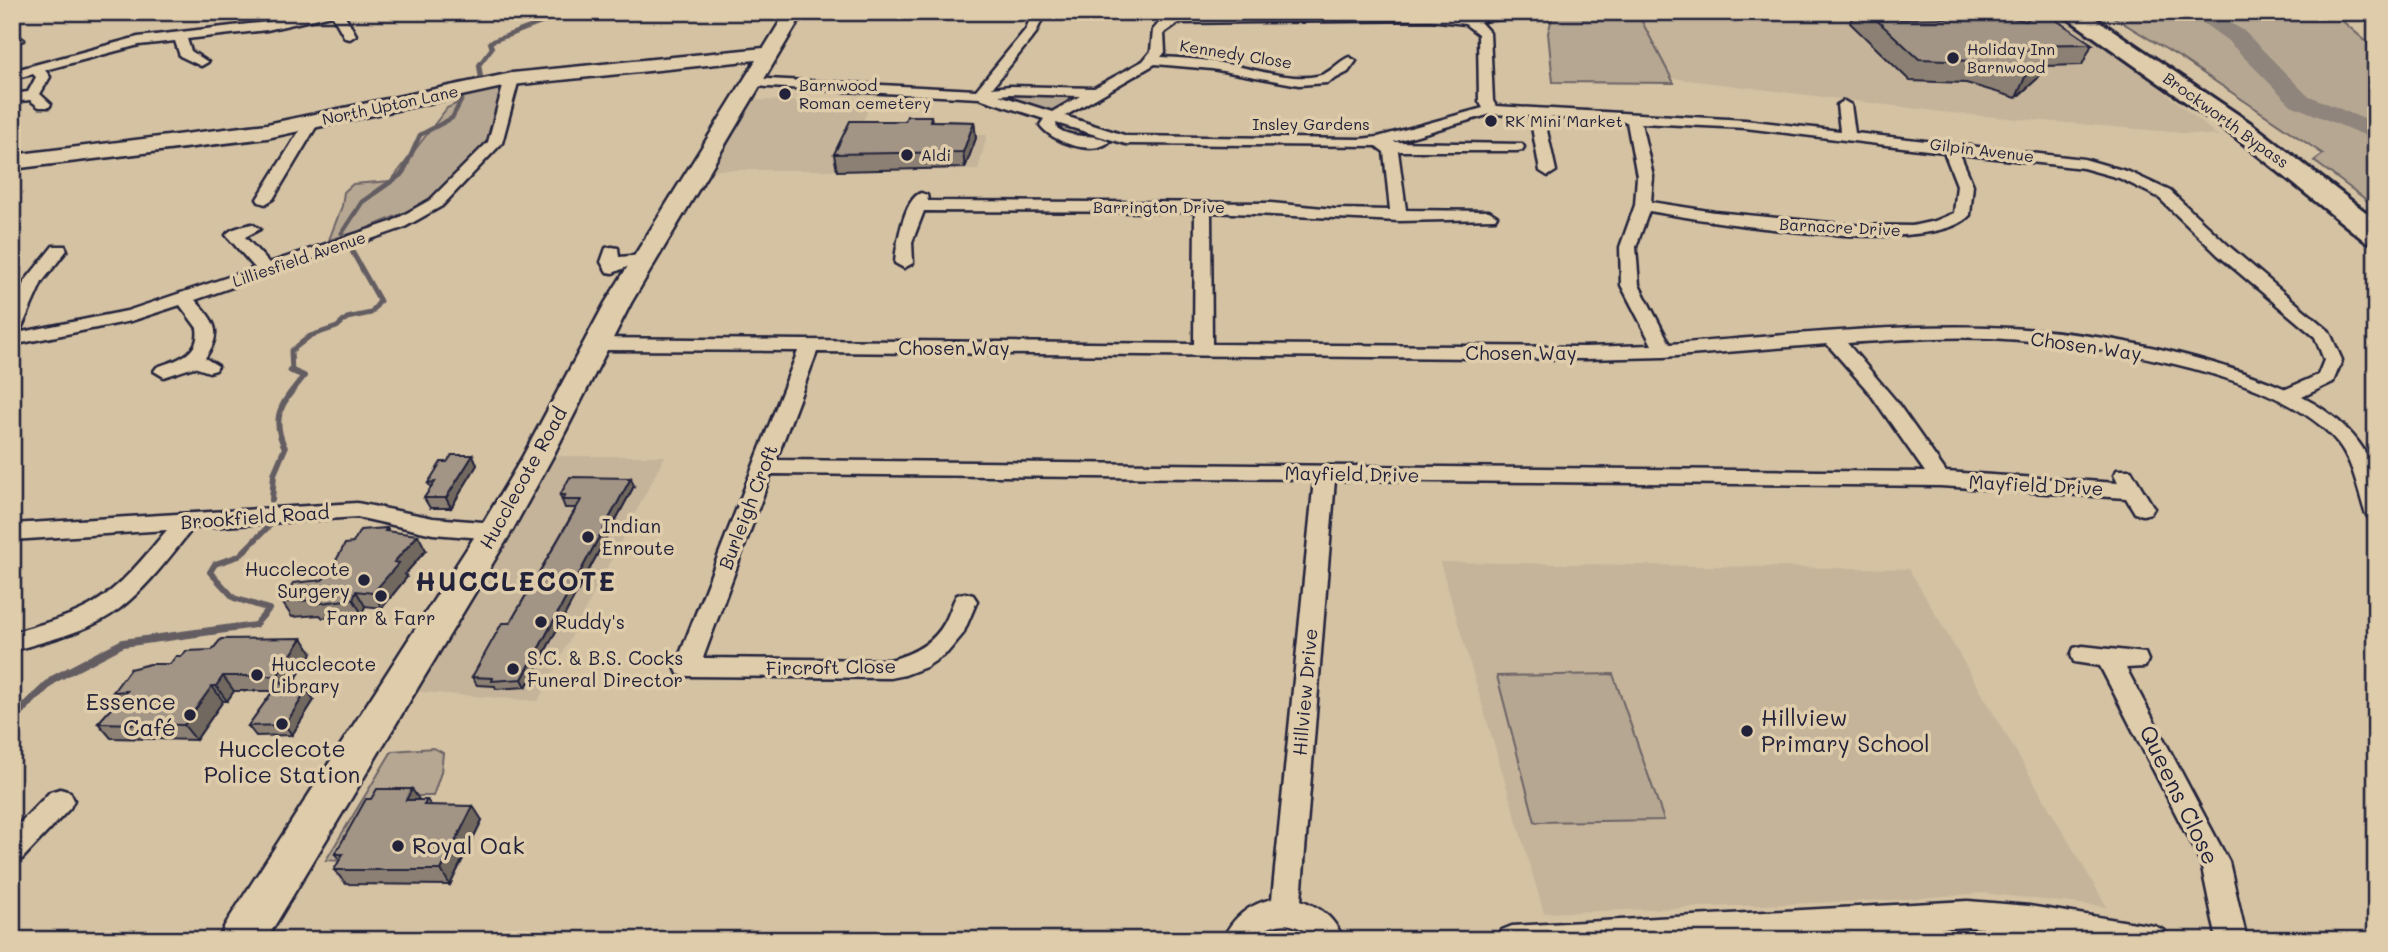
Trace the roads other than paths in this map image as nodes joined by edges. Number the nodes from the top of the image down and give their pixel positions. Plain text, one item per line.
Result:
1 (328, 12) edge
2 (337, 12) edge
3 (795, 12) edge
4 (1039, 12) edge
5 (2070, 12) edge
6 (2093, 12) edge
7 (1540, 13) edge
8 (460, 14) dead end
9 (1171, 15) edge
10 (268, 19) edge
11 (1467, 21) junction
12 (473, 22) dead end
13 (346, 33) dead end
14 (180, 37) junction
15 (769, 53) junction
16 (1154, 60) junction
17 (1349, 61) dead end
18 (201, 62) dead end
19 (37, 70) junction
20 (12, 75) edge
21 (512, 79) junction
22 (751, 82) junction
23 (1097, 92) junction
24 (980, 94) junction
25 (12, 99) edge
26 (1844, 105) dead end
27 (1491, 110) junction
28 (1536, 111) junction
29 (1474, 113) junction
30 (1054, 117) junction
31 (1633, 117) junction
32 (312, 122) junction
33 (1848, 134) junction
34 (1383, 144) junction
35 (1949, 146) junction
36 (1484, 147) junction
37 (1517, 147) dead end
38 (12, 162) edge
39 (1548, 171) dead end
40 (265, 199) dead end
41 (1643, 205) junction
42 (1203, 207) junction
43 (2376, 212) edge
44 (1399, 216) junction
45 (1489, 216) dead end
46 (252, 229) dead end
47 (234, 235) junction
48 (2376, 235) edge
49 (216, 240) dead end
50 (59, 250) dead end
51 (925, 260) dead end
52 (266, 270) junction
53 (184, 299) junction
54 (12, 330) edge
55 (1831, 337) junction
56 (12, 340) edge
57 (595, 344) junction
58 (810, 348) junction
59 (1203, 350) junction
60 (1664, 351) junction
61 (164, 371) dead end
62 (2285, 397) junction
63 (764, 467) junction
64 (1325, 474) junction
65 (1940, 479) junction
66 (2132, 491) dead end
67 (2376, 512) edge
68 (186, 522) junction
69 (495, 531) junction
70 (12, 532) edge
71 (967, 618) dead end
72 (12, 642) edge
73 (2136, 660) dead end
74 (687, 667) joint
75 (53, 816) dead end
76 (12, 850) edge
77 (1286, 909) junction
78 (1688, 934) edge
79 (2151, 939) edge
80 (241, 940) edge
81 (1237, 940) edge
82 (1329, 940) edge
83 (1511, 940) edge
84 (2232, 940) edge

1 - 10 street
2 - 13 street
3 - 15 street, Hucclecote Road
4 - 24 street
5 - 48 highway, Brockworth Bypass
6 - 43 highway, Brockworth Bypass
7 - 11 street
8 - 12 street
9 - 11 street
9 - 16 street
10 - 14 street
11 - 27 street
14 - 18 street
14 - 19 street
15 - 21 street, North Upton Lane
15 - 22 street, Hucclecote Road
16 - 17 street, Kennedy Close
16 - 23 street
19 - 20 street
19 - 25 street
21 - 32 street, North Upton Lane
21 - 52 street, Lilliesfield Avenue
22 - 24 street
22 - 57 street, Hucclecote Road
23 - 24 street
23 - 30 street
24 - 30 street
26 - 33 street
27 - 28 street, Gilpin Avenue
27 - 29 street, Insley Gardens
28 - 31 street, Gilpin Avenue
28 - 39 street
29 - 34 street, Insley Gardens
29 - 36 street
30 - 34 street, Insley Gardens
31 - 33 street, Gilpin Avenue
31 - 41 street
32 - 38 street, North Upton Lane
32 - 40 street
33 - 35 street, Gilpin Avenue
34 - 36 street, Insley Gardens
34 - 44 street
35 - 41 street, Barnacre Drive
35 - 62 street, Gilpin Avenue
36 - 37 street, Insley Gardens
41 - 60 street
42 - 44 street, Barrington Drive
42 - 51 street, Barrington Drive
42 - 59 street
44 - 45 street, Barrington Drive
46 - 47 street
47 - 49 street
47 - 52 street
50 - 54 street
52 - 53 street, Lilliesfield Avenue
53 - 56 street, Lilliesfield Avenue
53 - 61 street
55 - 60 street, Chosen Way
55 - 62 street, Chosen Way
55 - 65 street, Mayfield Drive
57 - 58 street, Chosen Way
57 - 69 street, Hucclecote Road
58 - 59 street, Chosen Way
58 - 63 street, Burleigh Croft
59 - 60 street, Chosen Way
62 - 67 street, Chosen Way
63 - 64 street, Mayfield Drive
63 - 74 street, Burleigh Croft
64 - 65 street, Mayfield Drive
64 - 77 street, Hillview Drive
65 - 66 street, Mayfield Drive
68 - 69 street, Brookfield Road
68 - 70 street, Brookfield Road
68 - 72 street
69 - 80 street, Hucclecote Road
71 - 74 street, Fircroft Close
73 - 84 street, Queens Close
75 - 76 street
77 - 81 street
77 - 82 street
78 - 79 street
78 - 83 street

